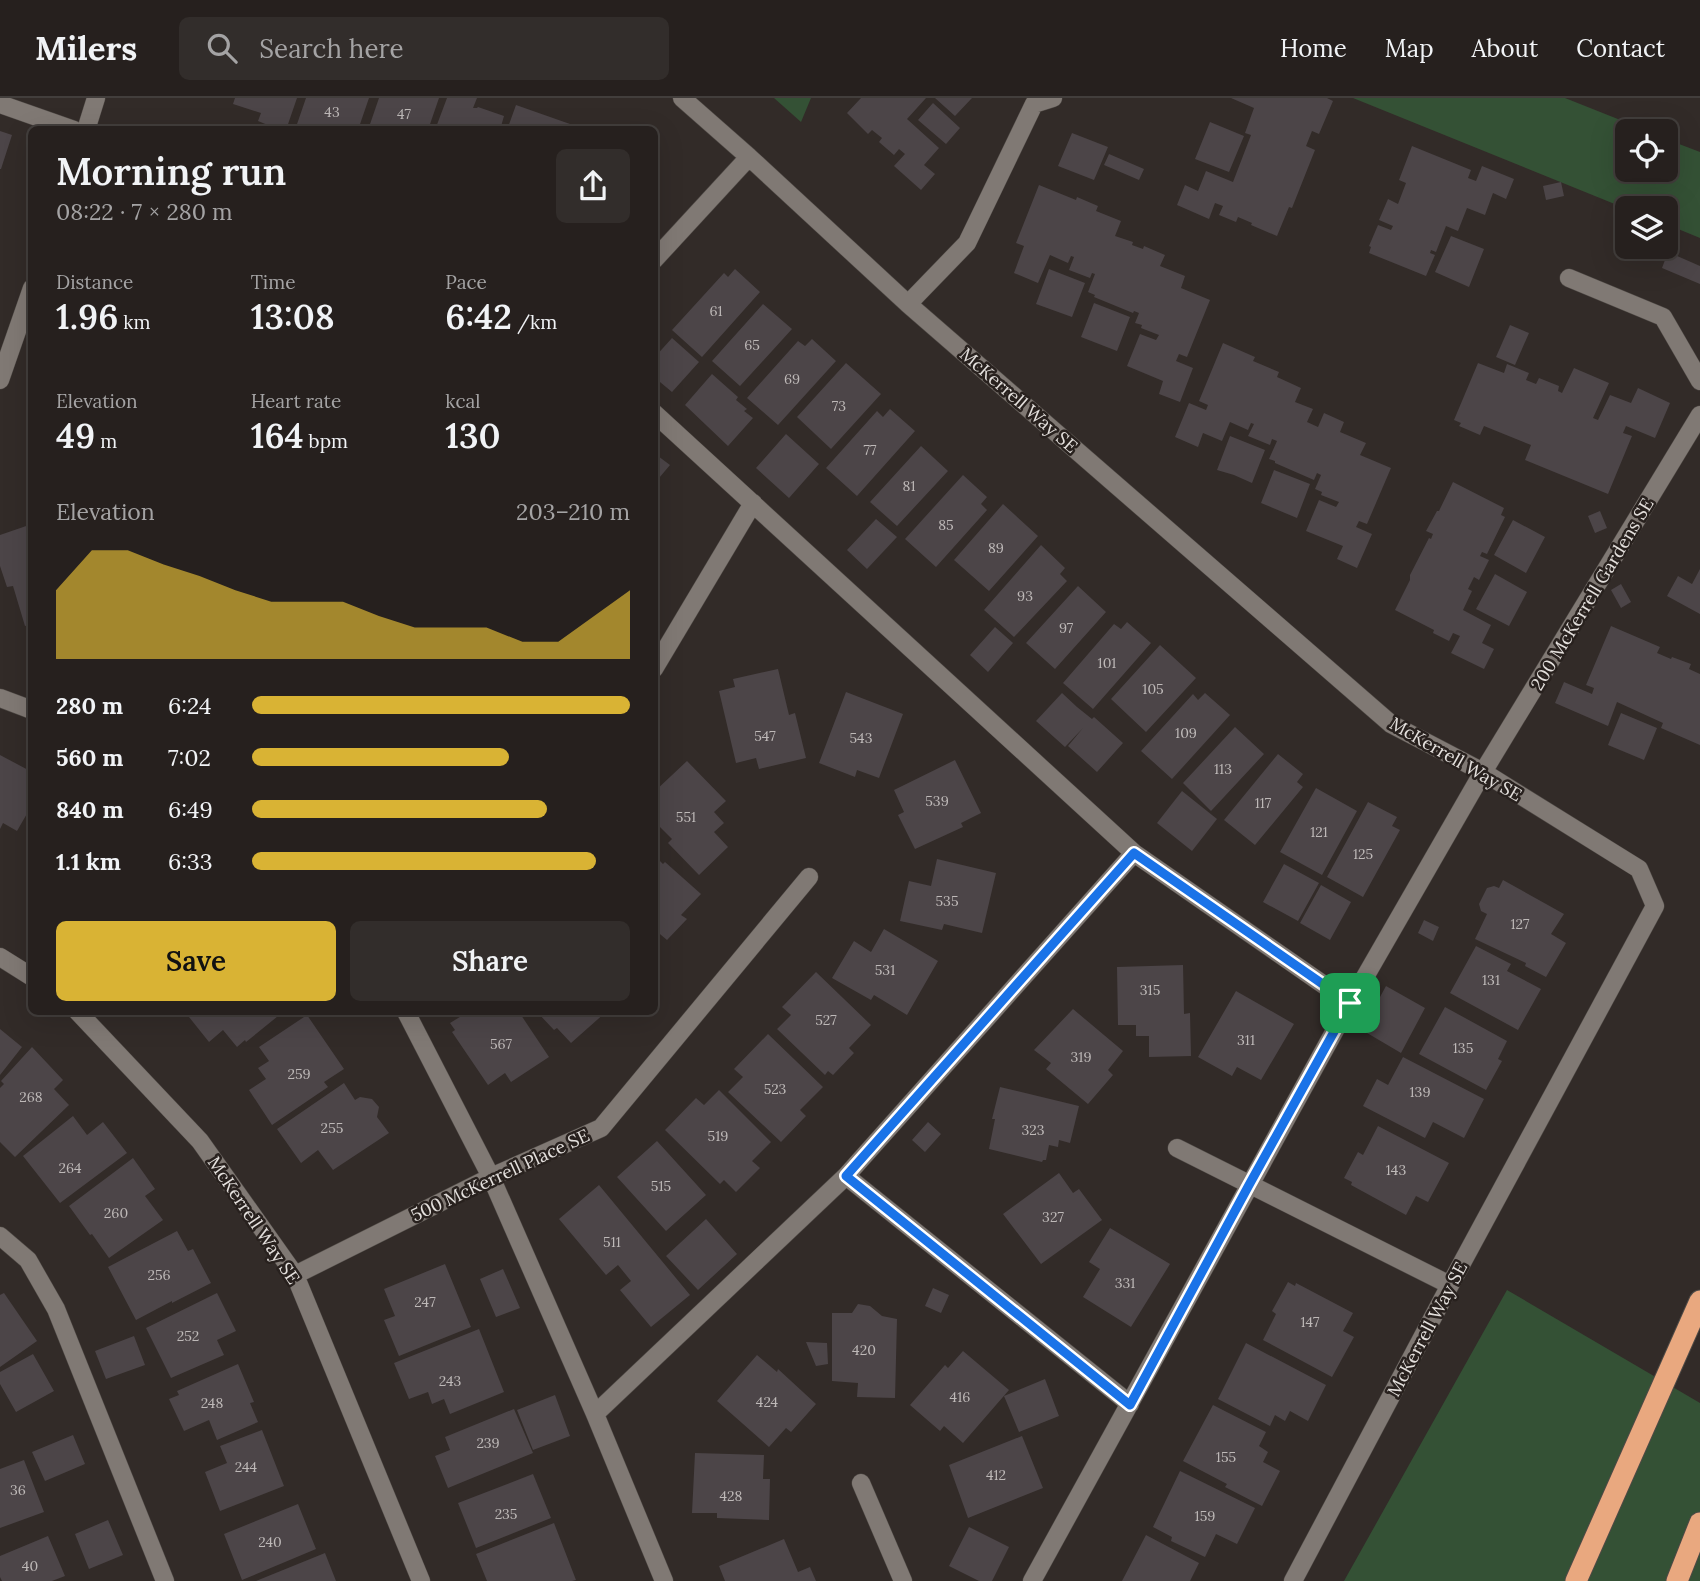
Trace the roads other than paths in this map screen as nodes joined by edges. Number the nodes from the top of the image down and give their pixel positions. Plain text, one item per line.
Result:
1 (96, 98) edge
2 (682, 98) edge
3 (1053, 98) edge
4 (0, 104) edge
5 (63, 126) edge
6 (87, 126) edge
7 (749, 157) junction
8 (658, 256) edge
9 (1569, 278) dead end
10 (28, 300) edge
11 (908, 304) junction
12 (0, 380) edge
13 (1700, 381) edge
14 (1700, 415) edge
15 (658, 417) edge
16 (753, 503) junction
17 (658, 662) edge
18 (0, 698) edge
19 (28, 708) edge
20 (1483, 772) junction
21 (1134, 853) junction
22 (809, 877) dead end
23 (0, 957) edge
24 (28, 974) edge
25 (1350, 1003) junction
26 (81, 1015) edge
27 (408, 1015) edge
28 (1177, 1148) dead end
29 (846, 1176) junction
30 (491, 1177) junction
31 (1249, 1185) junction
32 (0, 1236) edge
33 (295, 1275) junction
34 (1450, 1285) junction
35 (1700, 1301) edge
36 (1130, 1405) junction
37 (595, 1415) junction
38 (861, 1483) dead end
39 (1700, 1523) edge
40 (165, 1581) edge
41 (421, 1581) edge
42 (664, 1581) edge
43 (904, 1581) edge
44 (1032, 1581) edge
45 (1293, 1581) edge
46 (1576, 1581) edge
47 (1677, 1581) edge

1 - 6 street
2 - 7 street, McKerrell Way SE
3 - 11 street
4 - 5 street
7 - 8 street
7 - 11 street, McKerrell Way SE
9 - 13 street
10 - 12 street
11 - 20 street, McKerrell Way SE
14 - 20 street, 200 McKerrell Gardens SE
15 - 16 street
16 - 17 street
16 - 21 street
18 - 19 street
20 - 25 street, 200 McKerrell Gardens SE
20 - 34 street, McKerrell Way SE
21 - 25 street
21 - 29 street
22 - 30 street, 500 McKerrell Place SE
23 - 24 street
25 - 31 street, 200 McKerrell Gardens SE
26 - 33 street, McKerrell Way SE
27 - 30 street
28 - 31 street
29 - 36 street
29 - 37 street
30 - 33 street, 500 McKerrell Place SE
30 - 37 street
31 - 34 street
31 - 36 street, 200 McKerrell Gardens SE
32 - 40 street
33 - 41 street, McKerrell Way SE
34 - 45 street, McKerrell Way SE
35 - 46 highway
36 - 44 street, 200 McKerrell Gardens SE
37 - 42 street
38 - 43 street
39 - 47 highway

